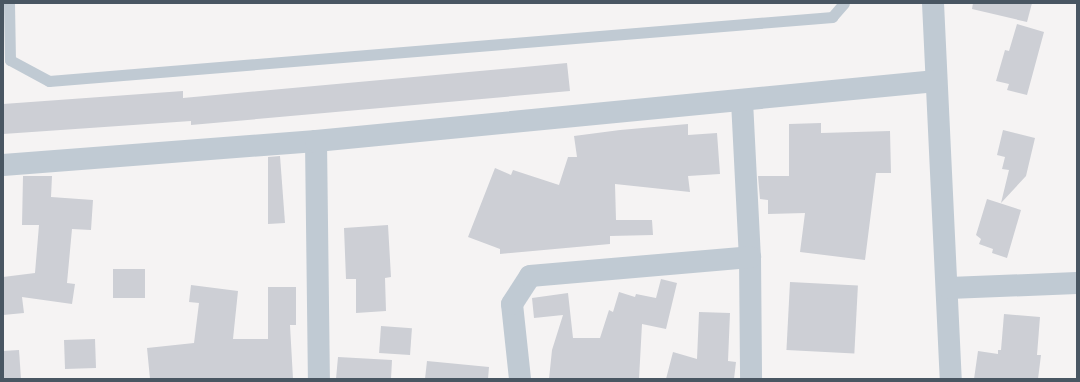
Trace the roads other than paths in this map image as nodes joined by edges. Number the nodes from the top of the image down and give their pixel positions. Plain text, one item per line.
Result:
1 (8, 3) edge
2 (844, 3) edge
3 (933, 3) edge
4 (936, 81) junction
5 (742, 101) junction
6 (316, 141) junction
7 (3, 165) edge
8 (750, 257) junction
9 (1077, 283) edge
10 (949, 288) junction
11 (319, 379) edge
12 (520, 379) edge
13 (751, 379) edge
14 (951, 379) edge

1 - 2 lane
3 - 4 street
4 - 5 street
4 - 10 street
5 - 6 street
5 - 8 street
6 - 7 street
6 - 11 street
8 - 12 street
8 - 13 street
9 - 10 street
10 - 14 street

